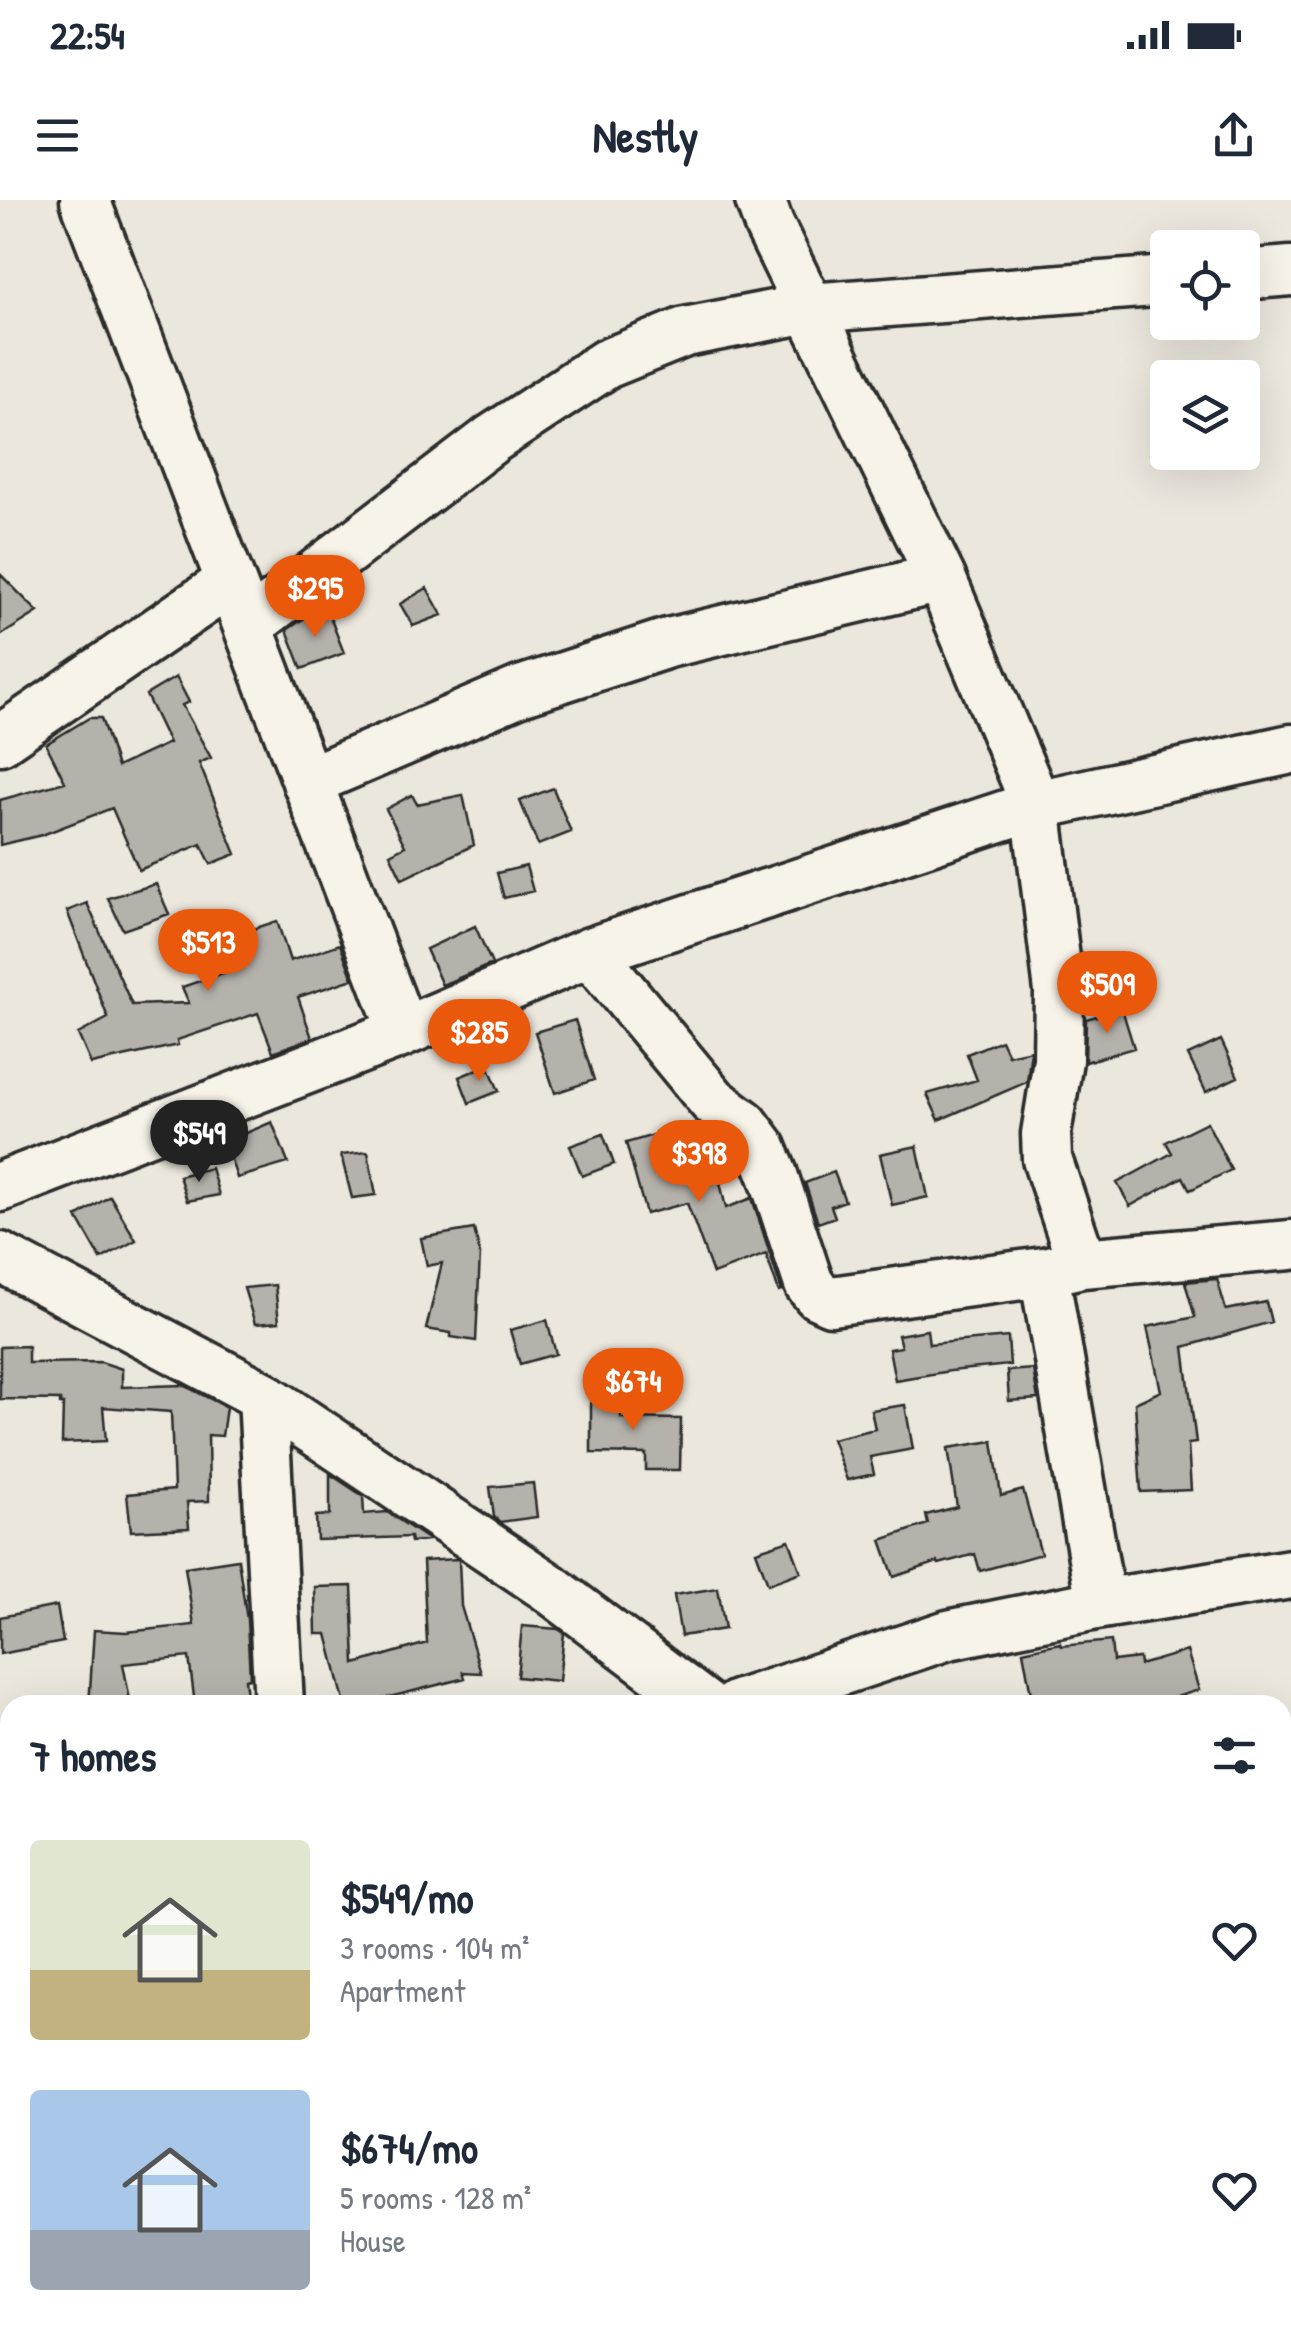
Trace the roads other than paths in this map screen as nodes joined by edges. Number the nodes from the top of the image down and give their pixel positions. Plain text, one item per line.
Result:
1 (84, 200) edge
2 (760, 200) edge
3 (1291, 272) edge
4 (1260, 274) edge
5 (1150, 282) edge
6 (809, 308) junction
7 (941, 578) junction
8 (230, 582) junction
9 (248, 626) junction
10 (0, 740) edge
11 (1291, 749) edge
12 (307, 782) junction
13 (1036, 805) junction
14 (590, 952) junction
15 (403, 1032) junction
16 (0, 1187) edge
17 (1291, 1245) edge
18 (0, 1256) edge
19 (1063, 1267) junction
20 (264, 1396) junction
21 (1291, 1574) edge
22 (1101, 1604) junction
23 (278, 1695) edge
24 (691, 1695) edge
25 (768, 1695) edge

1 - 8 street
2 - 6 street
3 - 4 street
5 - 6 street
6 - 7 street
6 - 9 street
7 - 12 street
7 - 13 street
8 - 9 street
8 - 10 street
9 - 12 street
11 - 13 street
12 - 15 street
13 - 14 street
13 - 19 street
14 - 15 street
14 - 19 street
15 - 16 street
17 - 19 street
18 - 20 street
19 - 22 street
20 - 23 street
20 - 24 street
21 - 22 street
22 - 25 street

